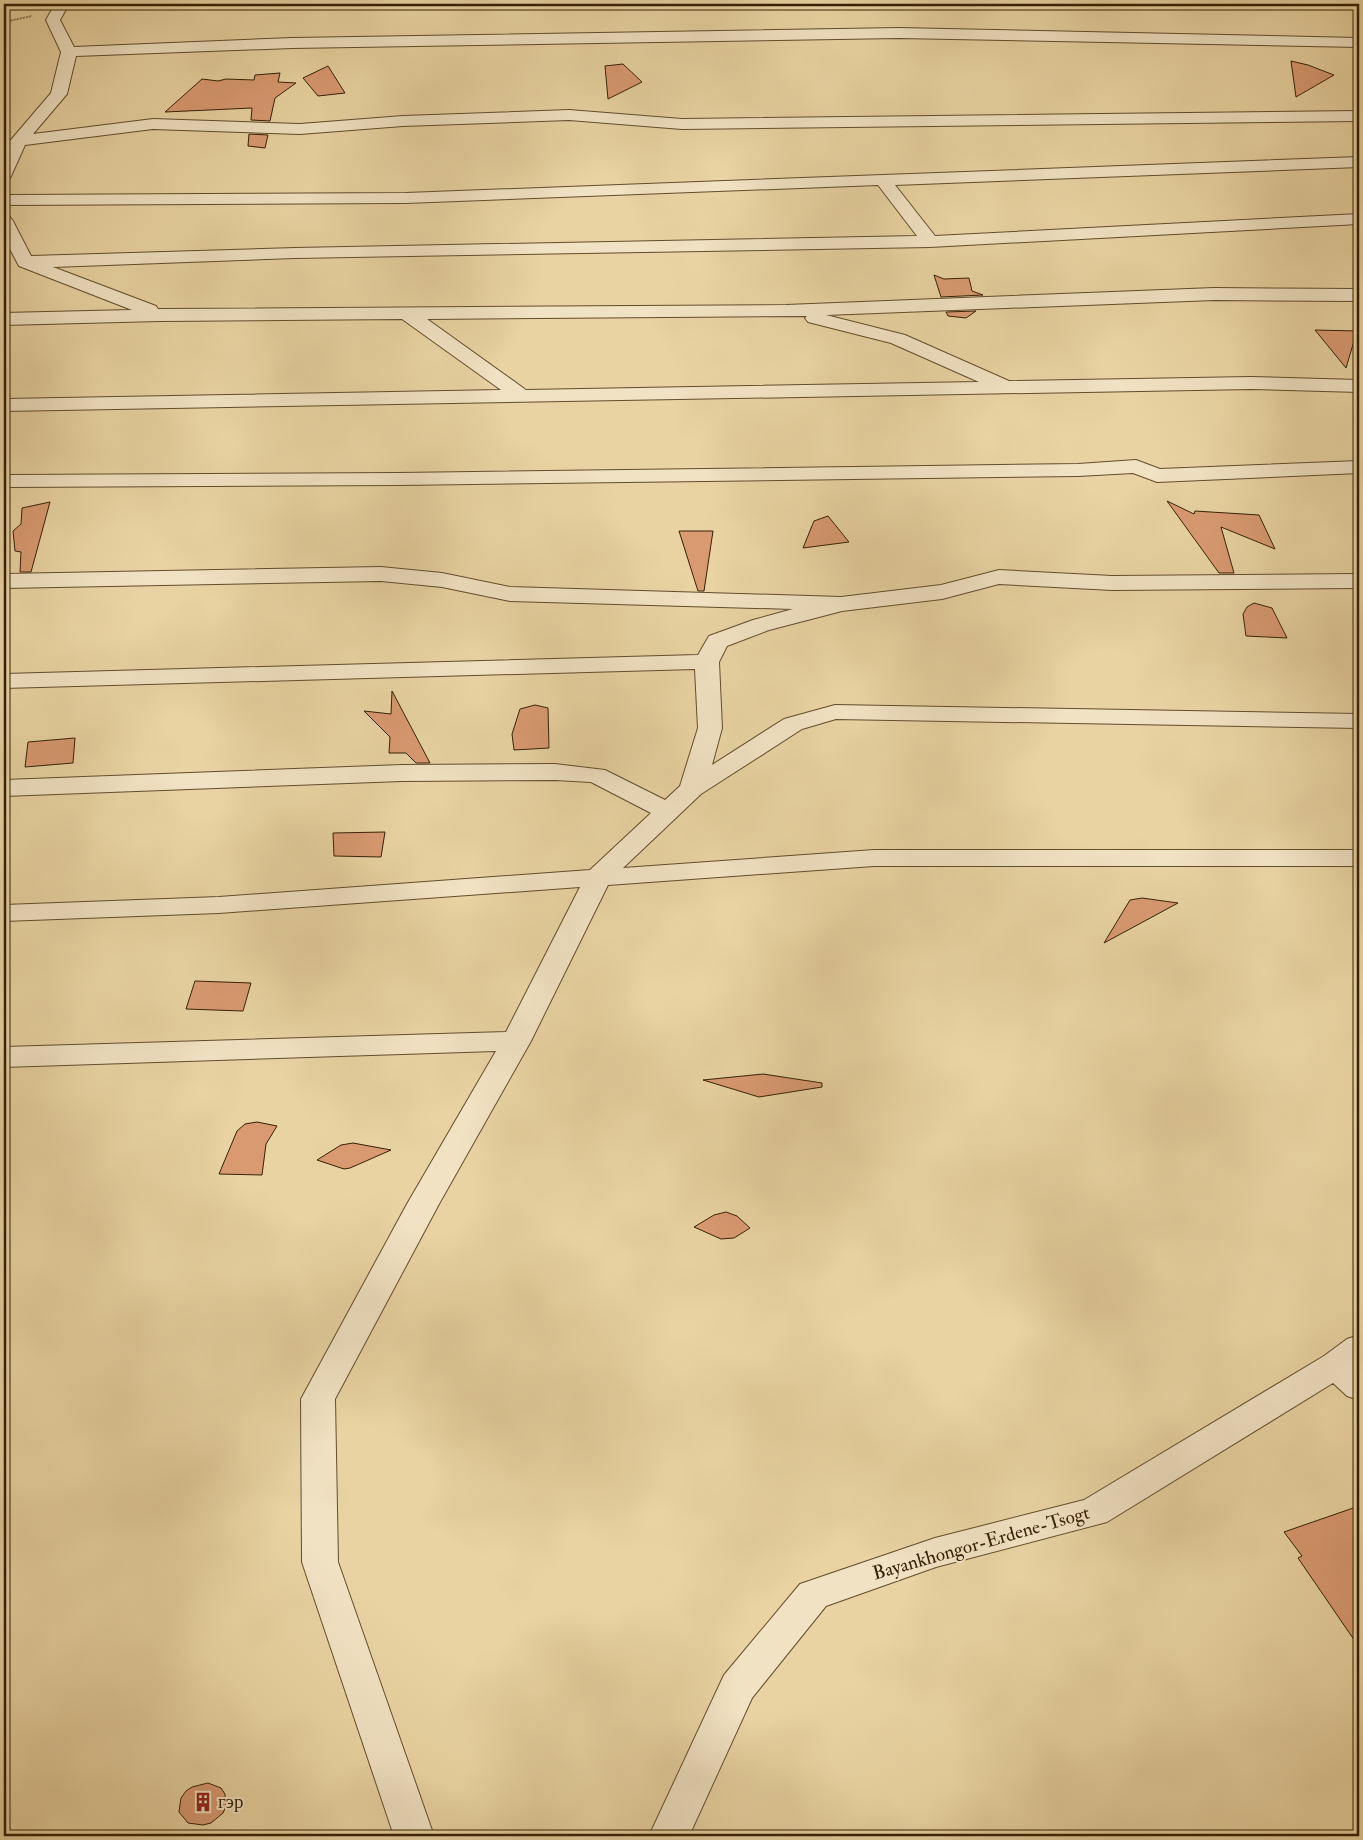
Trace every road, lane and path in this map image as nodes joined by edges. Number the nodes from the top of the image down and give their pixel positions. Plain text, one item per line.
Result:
1 (62, 4) edge
2 (1359, 43) edge
3 (69, 52) junction
4 (1359, 116) edge
5 (18, 141) junction
6 (1359, 162) edge
7 (4, 174) edge
8 (883, 180) junction
9 (4, 200) edge
10 (1359, 219) edge
11 (4, 222) edge
12 (930, 242) junction
13 (25, 262) junction
14 (1359, 294) edge
15 (786, 311) junction
16 (160, 314) junction
17 (406, 314) junction
18 (4, 318) edge
19 (1359, 386) edge
20 (1009, 387) junction
21 (522, 396) junction
22 (4, 405) edge
23 (1359, 467) edge
24 (4, 481) edge
25 (4, 581) edge
26 (1359, 581) edge
27 (841, 604) junction
28 (707, 662) junction
29 (4, 681) edge
30 (1359, 721) edge
31 (4, 788) edge
32 (692, 789) junction
33 (669, 812) junction
34 (1359, 858) edge
35 (599, 876) junction
36 (4, 913) edge
37 (516, 1041) junction
38 (4, 1057) edge
39 (1352, 1367) edge
40 (414, 1836) edge
41 (669, 1836) edge

1 - 3 street
2 - 3 street
3 - 5 street
4 - 5 street
5 - 7 street
6 - 8 street
8 - 9 street
8 - 12 street
10 - 12 street
11 - 13 street
12 - 13 street
13 - 16 street
14 - 15 street
15 - 17 street
15 - 20 street
16 - 17 street
16 - 18 street
17 - 21 street
19 - 20 street
20 - 21 street
21 - 22 street
23 - 24 street
25 - 27 street
26 - 27 street
27 - 28 street
28 - 29 street
28 - 32 street
30 - 32 street
31 - 33 street
32 - 33 street
33 - 35 street
34 - 35 street
35 - 36 street
35 - 37 street
37 - 38 street
37 - 40 street
39 - 41 street, Bayankhongor-Erdene-Tsogt

